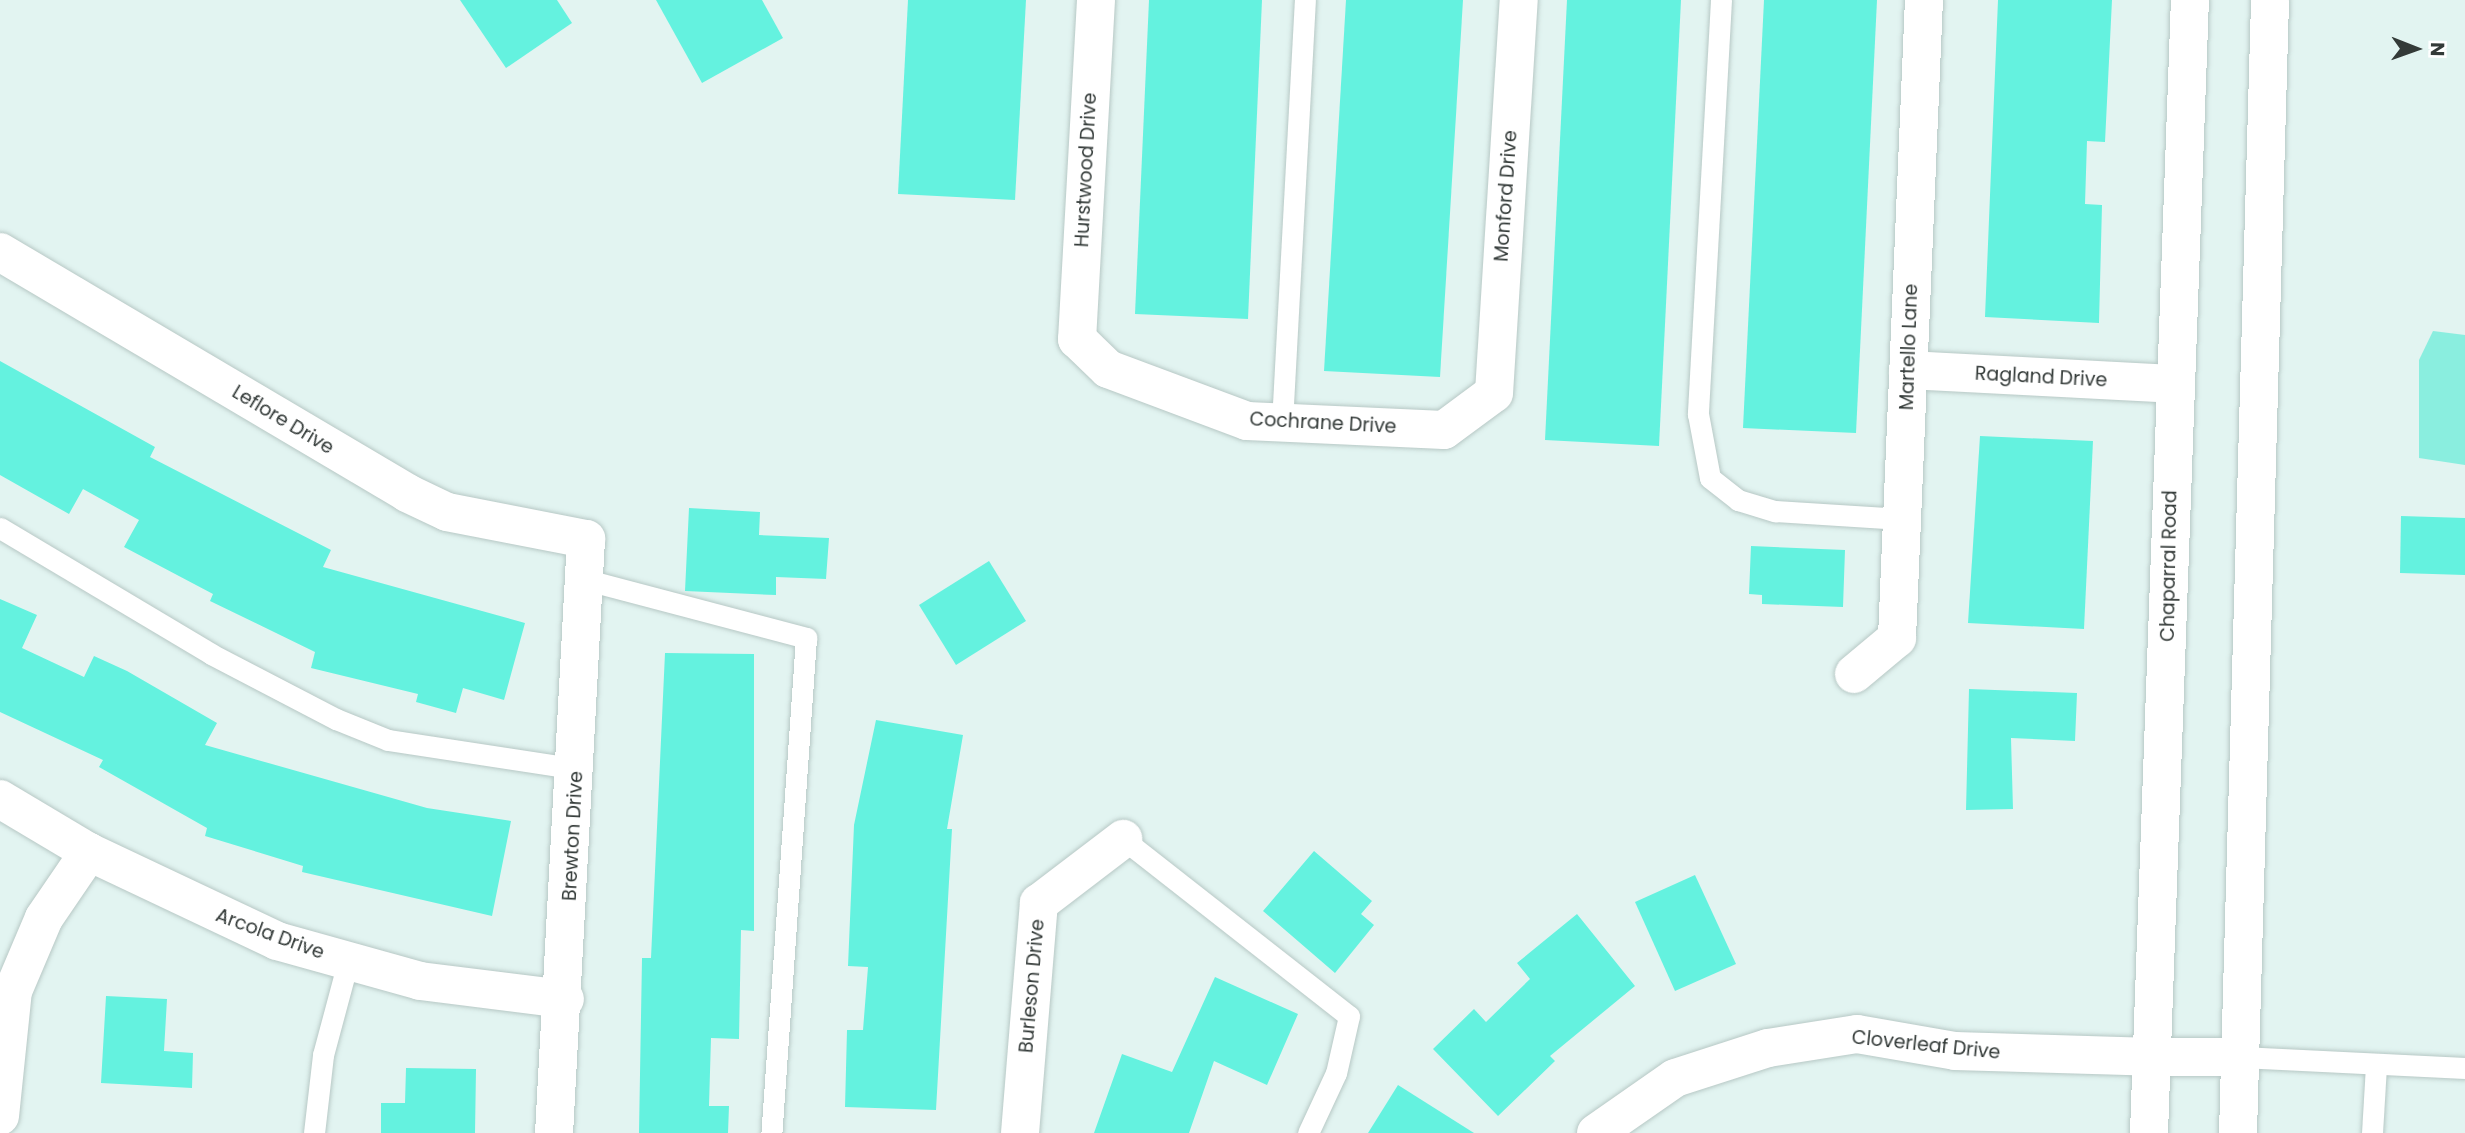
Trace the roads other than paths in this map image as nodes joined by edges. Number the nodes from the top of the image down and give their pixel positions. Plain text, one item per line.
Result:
1 (1096, 0) edge
2 (1305, 0) edge
3 (1519, 0) edge
4 (1721, 0) edge
5 (1924, 0) edge
6 (2190, 0) edge
7 (2270, 0) edge
8 (0, 252) edge
9 (1077, 339) joint
10 (1908, 370) junction
11 (2173, 384) junction
12 (1494, 393) joint
13 (1282, 422) junction
14 (1902, 519) junction
15 (0, 528) edge
16 (586, 539) joint
17 (587, 580) junction
18 (1854, 674) dead end
19 (577, 769) junction
20 (0, 799) edge
21 (1123, 839) joint
22 (89, 852) junction
23 (348, 962) junction
24 (565, 999) junction
25 (2153, 1057) junction
26 (2241, 1057) junction
27 (2376, 1065) junction
28 (2465, 1068) edge
29 (0, 1116) edge
30 (314, 1133) edge
31 (554, 1133) edge
32 (771, 1133) edge
33 (1020, 1133) edge
34 (1308, 1133) edge
35 (1596, 1133) edge
36 (2149, 1133) edge
37 (2238, 1133) edge
38 (2372, 1133) edge

1 - 9 street, Hurstwood Drive
2 - 13 lane
3 - 12 street, Monford Drive
4 - 14 lane
5 - 10 street, Martello Lane
6 - 11 street, Chaparral Road
7 - 26 street
8 - 16 street, Leflore Drive
9 - 13 street, Cochrane Drive
10 - 11 street, Ragland Drive
10 - 14 street, Martello Lane
11 - 25 street, Chaparral Road
12 - 13 street, Cochrane Drive
14 - 18 street, Martello Lane
15 - 19 lane
16 - 17 street, Brewton Drive
17 - 19 street, Brewton Drive
17 - 32 lane
19 - 24 street, Brewton Drive
20 - 22 street, Arcola Drive
21 - 33 street, Burleson Drive
21 - 34 lane
22 - 23 street, Arcola Drive
22 - 29 street
23 - 24 street, Arcola Drive
23 - 30 lane
24 - 31 street, Brewton Drive
25 - 26 street, Cloverleaf Drive
25 - 35 street, Cloverleaf Drive
25 - 36 street, Chaparral Road
26 - 27 lane
26 - 37 street
27 - 28 lane
27 - 38 lane

